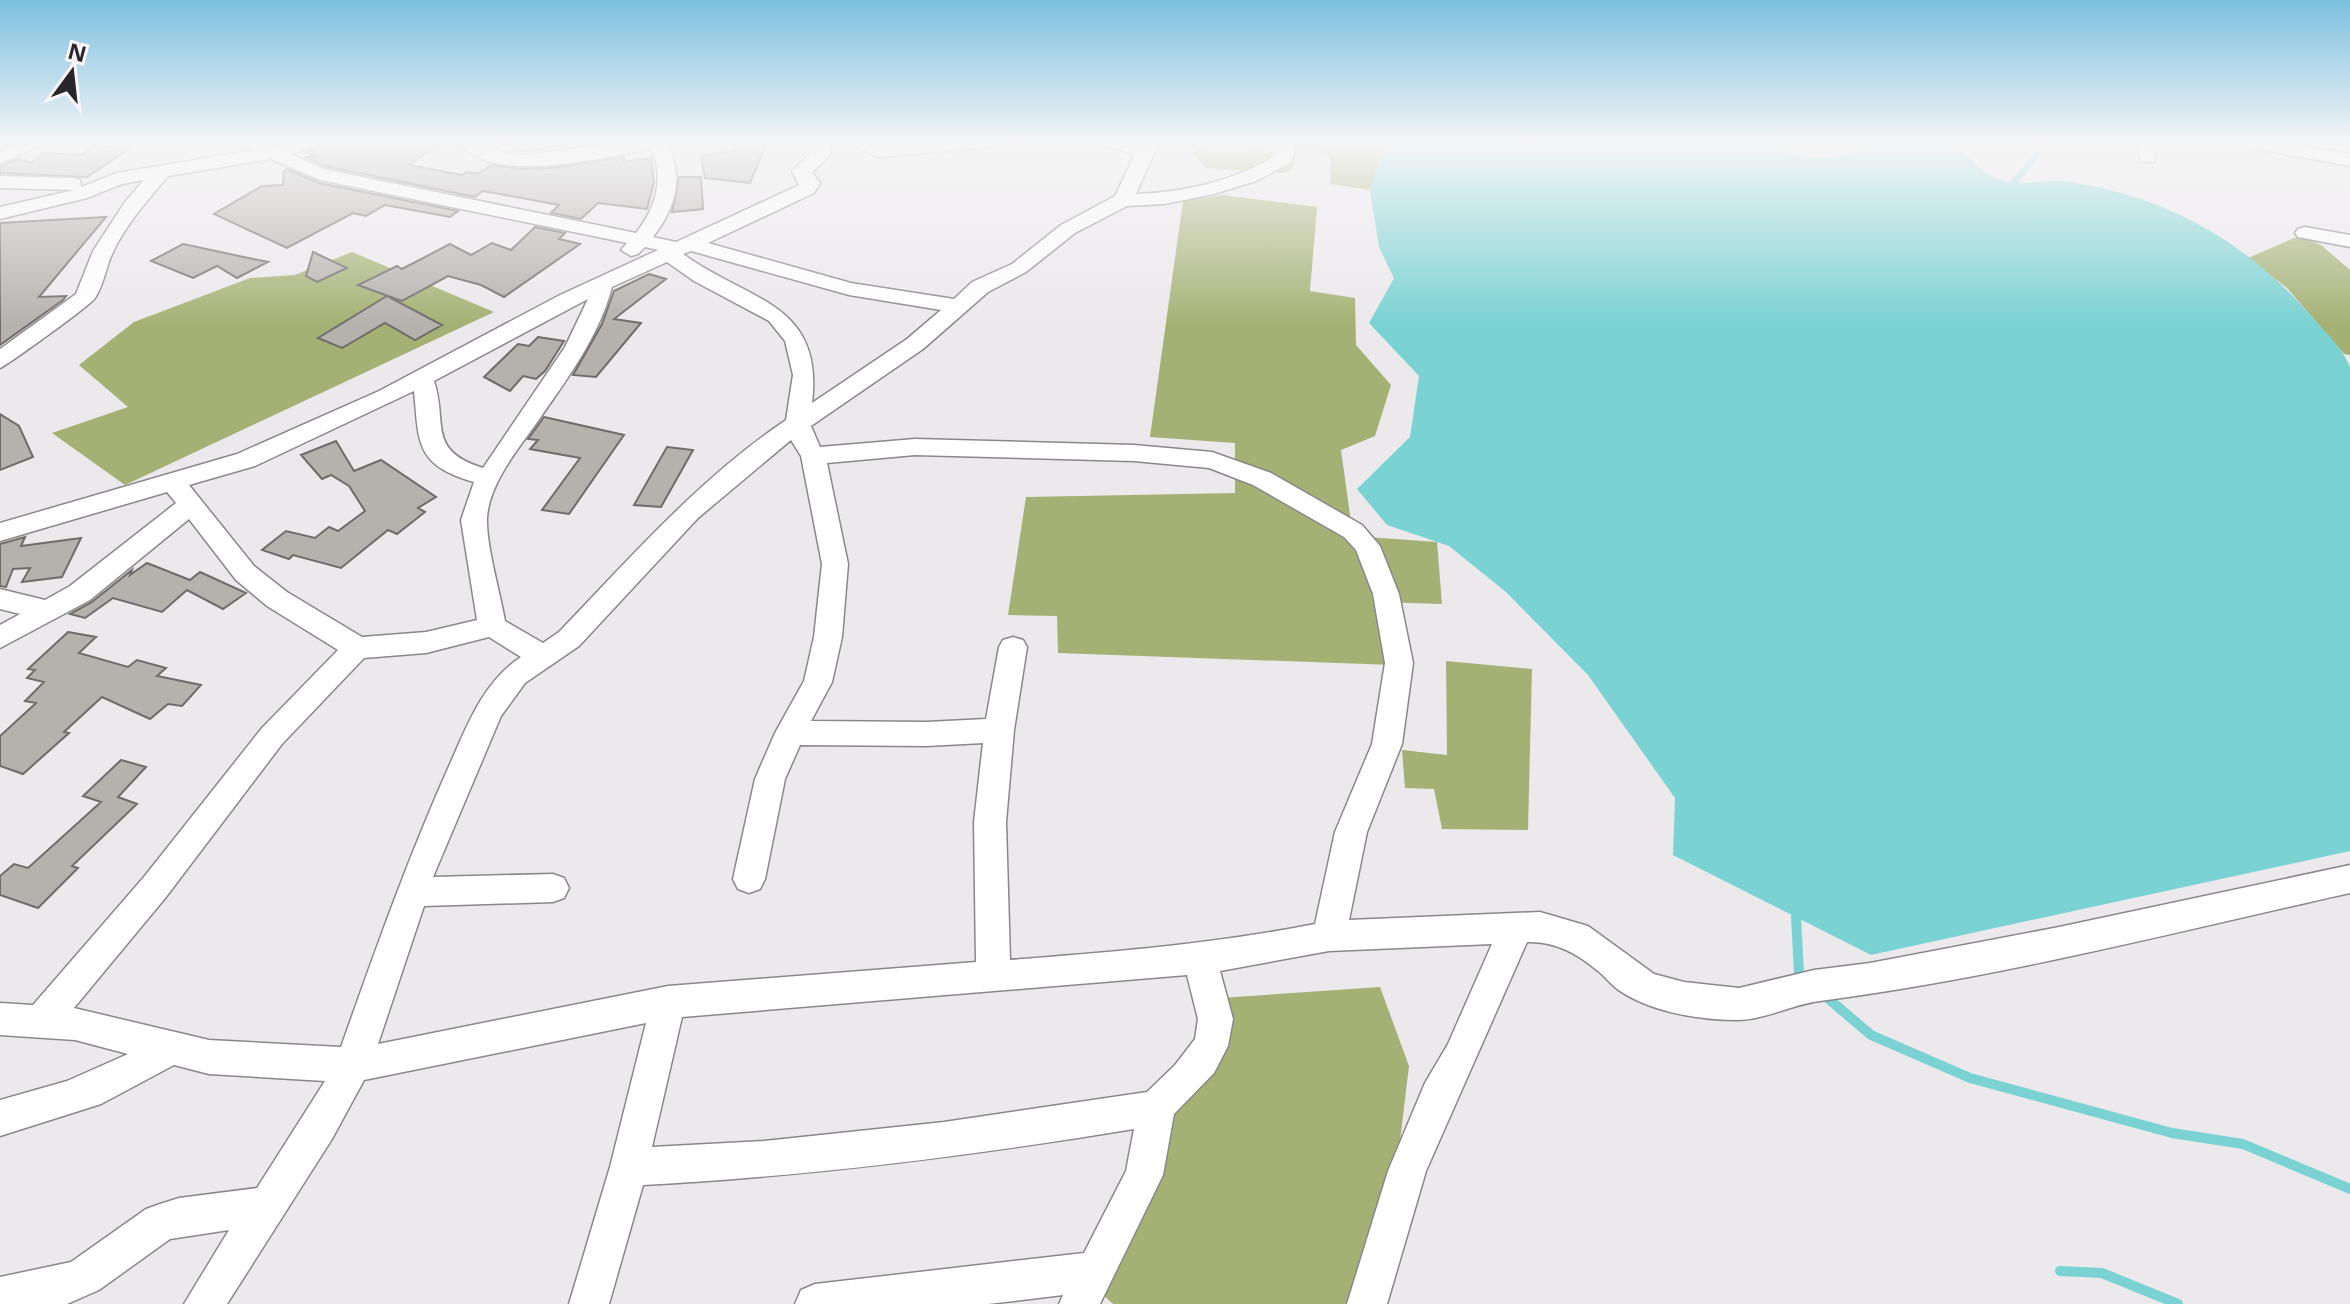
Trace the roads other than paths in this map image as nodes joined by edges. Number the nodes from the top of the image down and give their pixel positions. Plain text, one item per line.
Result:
1 (43, 203) edge
2 (135, 203) edge
3 (463, 203) edge
4 (663, 203) edge
5 (778, 203) edge
6 (1118, 203) edge
7 (9, 211) edge
8 (0, 233) edge
9 (2305, 233) dead end
10 (642, 239) junction
11 (2350, 241) edge
12 (680, 249) junction
13 (607, 283) junction
14 (957, 306) junction
15 (0, 361) edge
16 (420, 376) junction
17 (798, 423) junction
18 (813, 456) junction
19 (489, 477) junction
20 (173, 482) junction
21 (190, 505) junction
22 (0, 532) edge
23 (0, 599) edge
24 (49, 611) junction
25 (492, 626) junction
26 (0, 638) edge
27 (1013, 647) dead end
28 (357, 648) junction
29 (541, 655) junction
30 (999, 730) junction
31 (790, 733) junction
32 (749, 879) dead end
33 (2350, 879) edge
34 (553, 888) dead end
35 (412, 892) junction
36 (1511, 929) junction
37 (1329, 936) junction
38 (1198, 957) junction
39 (993, 976) junction
40 (668, 1002) junction
41 (0, 1019) edge
42 (42, 1020) junction
43 (169, 1048) junction
44 (353, 1065) junction
45 (1157, 1108) junction
46 (0, 1118) edge
47 (629, 1167) junction
48 (269, 1206) junction
49 (1086, 1288) edge
50 (0, 1297) edge
51 (204, 1304) edge
52 (589, 1304) edge
53 (815, 1304) edge
54 (1367, 1304) edge

1 - 7 street
2 - 15 street
3 - 10 street
4 - 10 street
5 - 12 street
6 - 14 street
7 - 8 street
9 - 11 street
10 - 12 street
10 - 13 street
12 - 13 street
12 - 14 street
12 - 17 street
13 - 16 street
13 - 19 street
14 - 17 street
16 - 19 street
16 - 20 street
17 - 18 street
17 - 29 street
18 - 31 street
18 - 37 street
19 - 25 street
20 - 21 street
20 - 22 street
21 - 24 street
21 - 28 street
23 - 24 street
24 - 26 street
25 - 28 street
25 - 29 street
27 - 30 street
28 - 42 street
29 - 35 street
30 - 31 street
30 - 39 street
31 - 32 street
33 - 36 street
34 - 35 street
35 - 44 street
36 - 37 street
36 - 54 street
37 - 38 street
38 - 39 street
38 - 45 street
39 - 40 street
40 - 44 street
40 - 47 street
41 - 42 street
42 - 43 street
43 - 44 street
43 - 46 street
44 - 48 street
45 - 47 street
45 - 49 street
47 - 52 street
48 - 50 street
48 - 51 street
49 - 53 street

